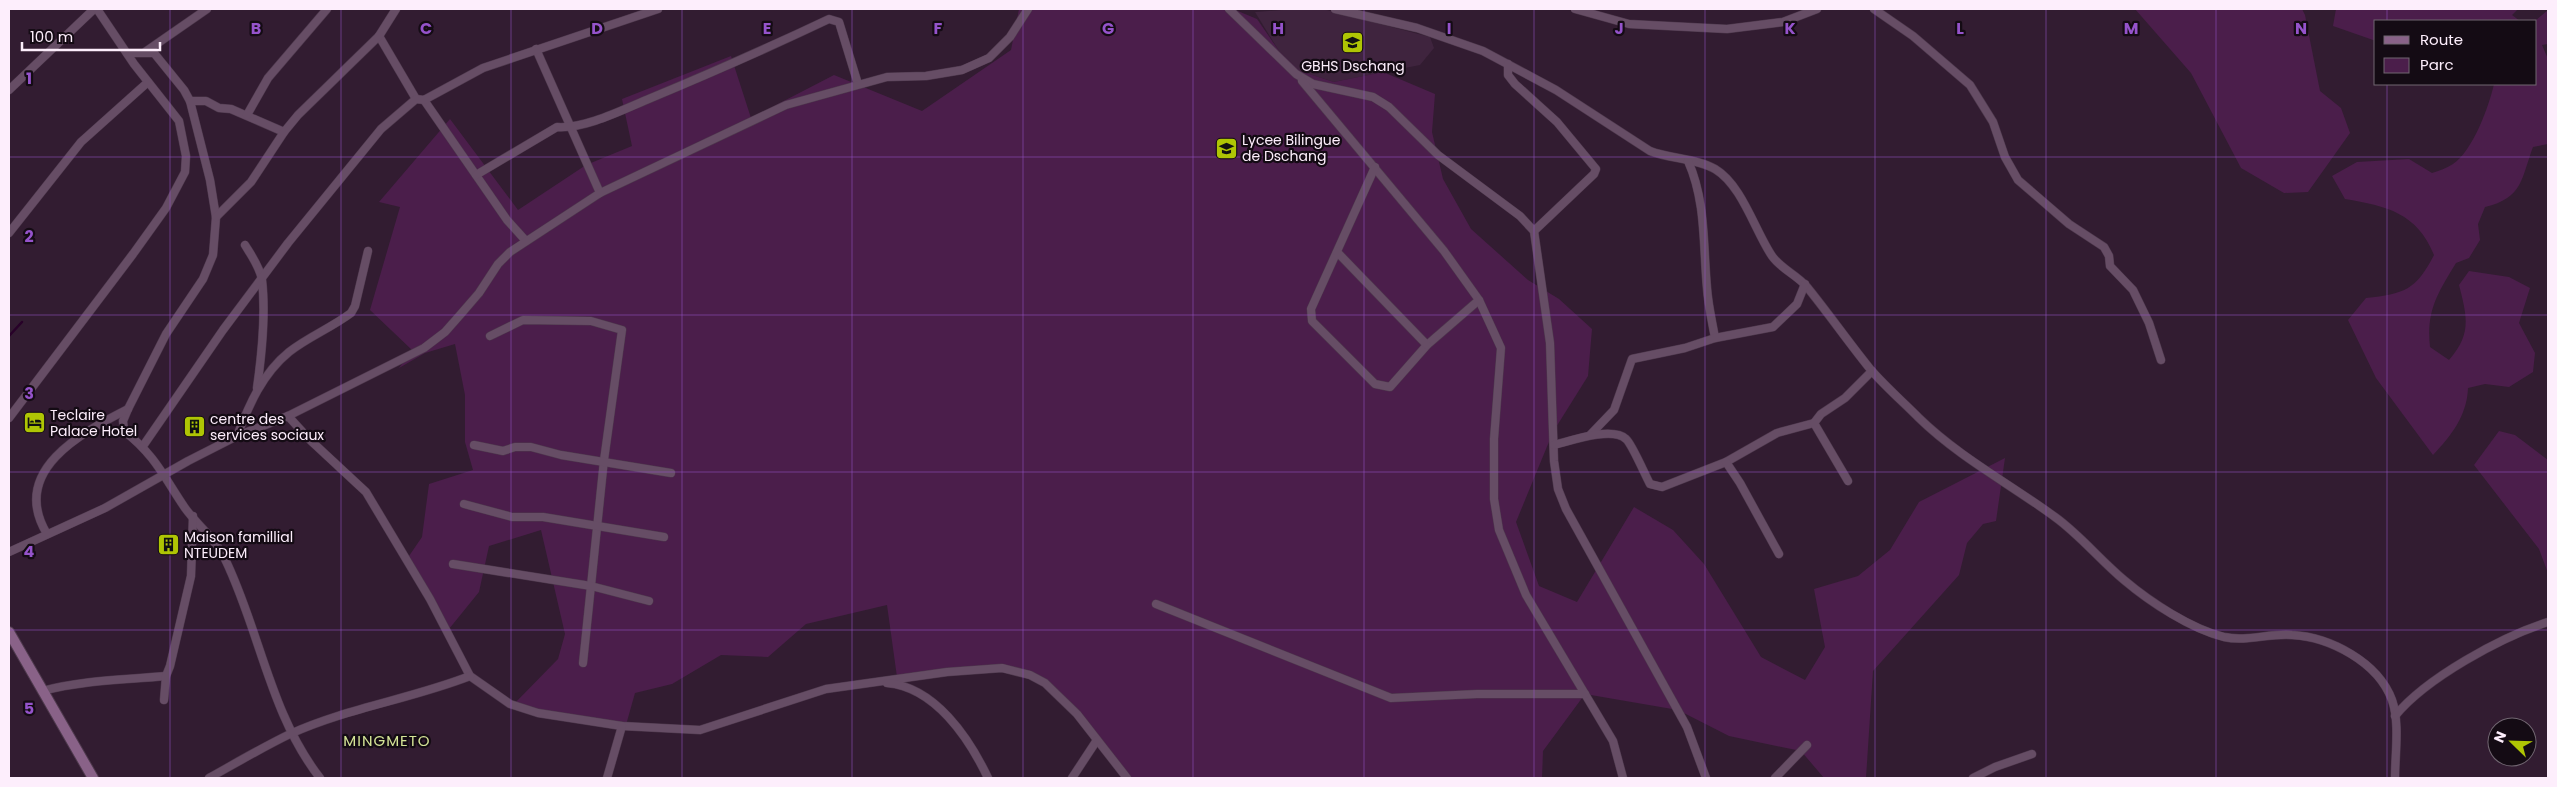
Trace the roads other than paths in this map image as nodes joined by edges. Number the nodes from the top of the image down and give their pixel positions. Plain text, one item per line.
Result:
1 (94, 9) edge
2 (98, 9) edge
3 (327, 9) edge
4 (396, 9) edge
5 (658, 9) edge
6 (1028, 9) edge
7 (1229, 9) edge
8 (1335, 9) edge
9 (1575, 9) edge
10 (1816, 9) edge
11 (1874, 9) edge
12 (204, 10) edge
13 (378, 36) junction
14 (536, 50) junction
15 (145, 52) junction
16 (127, 53) junction
17 (1508, 64) junction
18 (1296, 74) junction
19 (148, 82) junction
20 (858, 84) junction
21 (9, 90) edge
22 (420, 100) junction
23 (190, 101) junction
24 (248, 115) junction
25 (571, 128) junction
26 (284, 132) junction
27 (1688, 161) junction
28 (1375, 167) junction
29 (476, 176) junction
30 (600, 194) junction
31 (216, 217) junction
32 (1534, 231) junction
33 (9, 233) edge
34 (526, 241) junction
35 (245, 245) dead end
36 (368, 251) dead end
37 (1337, 252) junction
38 (262, 279) junction
39 (1804, 284) junction
40 (1479, 300) junction
41 (490, 336) dead end
42 (1715, 338) junction
43 (1428, 345) junction
44 (2161, 360) dead end
45 (1872, 371) junction
46 (257, 392) junction
47 (128, 408) junction
48 (288, 416) junction
49 (9, 418) edge
50 (1814, 423) junction
51 (1590, 435) junction
52 (237, 436) junction
53 (474, 445) dead end
54 (1554, 445) junction
55 (144, 446) junction
56 (604, 460) junction
57 (1726, 462) junction
58 (164, 473) junction
59 (671, 473) dead end
60 (1848, 481) dead end
61 (464, 504) dead end
62 (193, 516) junction
63 (596, 525) junction
64 (47, 534) junction
65 (664, 537) dead end
66 (9, 552) edge
67 (1780, 554) dead end
68 (453, 564) dead end
69 (591, 586) junction
70 (649, 601) dead end
71 (1156, 604) dead end
72 (2548, 622) edge
73 (9, 632) edge
74 (583, 663) dead end
75 (166, 676) junction
76 (470, 676) junction
77 (878, 683) junction
78 (42, 691) junction
79 (1585, 694) junction
80 (164, 700) dead end
81 (2392, 700) junction
82 (2406, 703) junction
83 (2395, 716) junction
84 (622, 726) junction
85 (291, 734) junction
86 (1097, 740) junction
87 (1807, 745) dead end
88 (2032, 754) dead end
89 (986, 774) edge
90 (93, 778) edge
91 (209, 778) edge
92 (320, 778) edge
93 (607, 778) edge
94 (978, 778) edge
95 (1072, 778) edge
96 (1127, 778) edge
97 (1623, 778) edge
98 (1706, 778) edge
99 (1775, 778) edge
100 (1973, 778) edge
101 (2395, 778) edge

1 - 21 street
2 - 16 street
3 - 24 street
4 - 13 street
5 - 14 street
6 - 20 street
7 - 18 street
8 - 17 street
9 - 10 street
11 - 44 street
12 - 15 street
13 - 22 street
13 - 26 street
14 - 22 street
14 - 25 street
15 - 16 street
15 - 23 street
16 - 19 street
17 - 27 street
17 - 32 street
18 - 28 street
18 - 32 street
19 - 33 street
19 - 49 street
20 - 25 street
20 - 30 street
22 - 29 street
22 - 38 street
23 - 24 street
23 - 31 street
24 - 26 street
25 - 29 street
25 - 30 street
26 - 31 street
27 - 39 street
27 - 42 street
28 - 37 street
28 - 40 street
29 - 34 street
30 - 34 street
31 - 47 street
32 - 54 street
34 - 48 street
35 - 38 street
36 - 46 street
37 - 43 street
37 - 43 street
38 - 46 street
38 - 55 street
39 - 42 street
39 - 45 street
40 - 43 street
40 - 79 street
41 - 56 street
42 - 51 street
45 - 50 street
45 - 81 street
46 - 52 street
47 - 55 street
47 - 64 street
48 - 52 street
48 - 76 street
50 - 57 street
50 - 60 street
51 - 54 street
51 - 57 street
52 - 58 street
53 - 56 street
54 - 98 street
55 - 58 street
56 - 59 street
56 - 63 street
57 - 67 street
58 - 62 street
58 - 64 street
61 - 63 street
62 - 75 street
62 - 85 street
63 - 65 street
63 - 69 street
64 - 66 street
68 - 69 street
69 - 70 street
69 - 74 street
71 - 79 street
72 - 82 street
73 - 78 street
75 - 78 street
75 - 80 street
76 - 84 street
76 - 85 street
77 - 84 street
77 - 86 street
77 - 89 street
78 - 90 street
79 - 97 street
81 - 82 street
81 - 83 street
82 - 83 street
83 - 101 street
84 - 93 street
85 - 91 street
85 - 92 street
86 - 95 street
86 - 96 street
87 - 99 street
88 - 100 street
89 - 94 street

